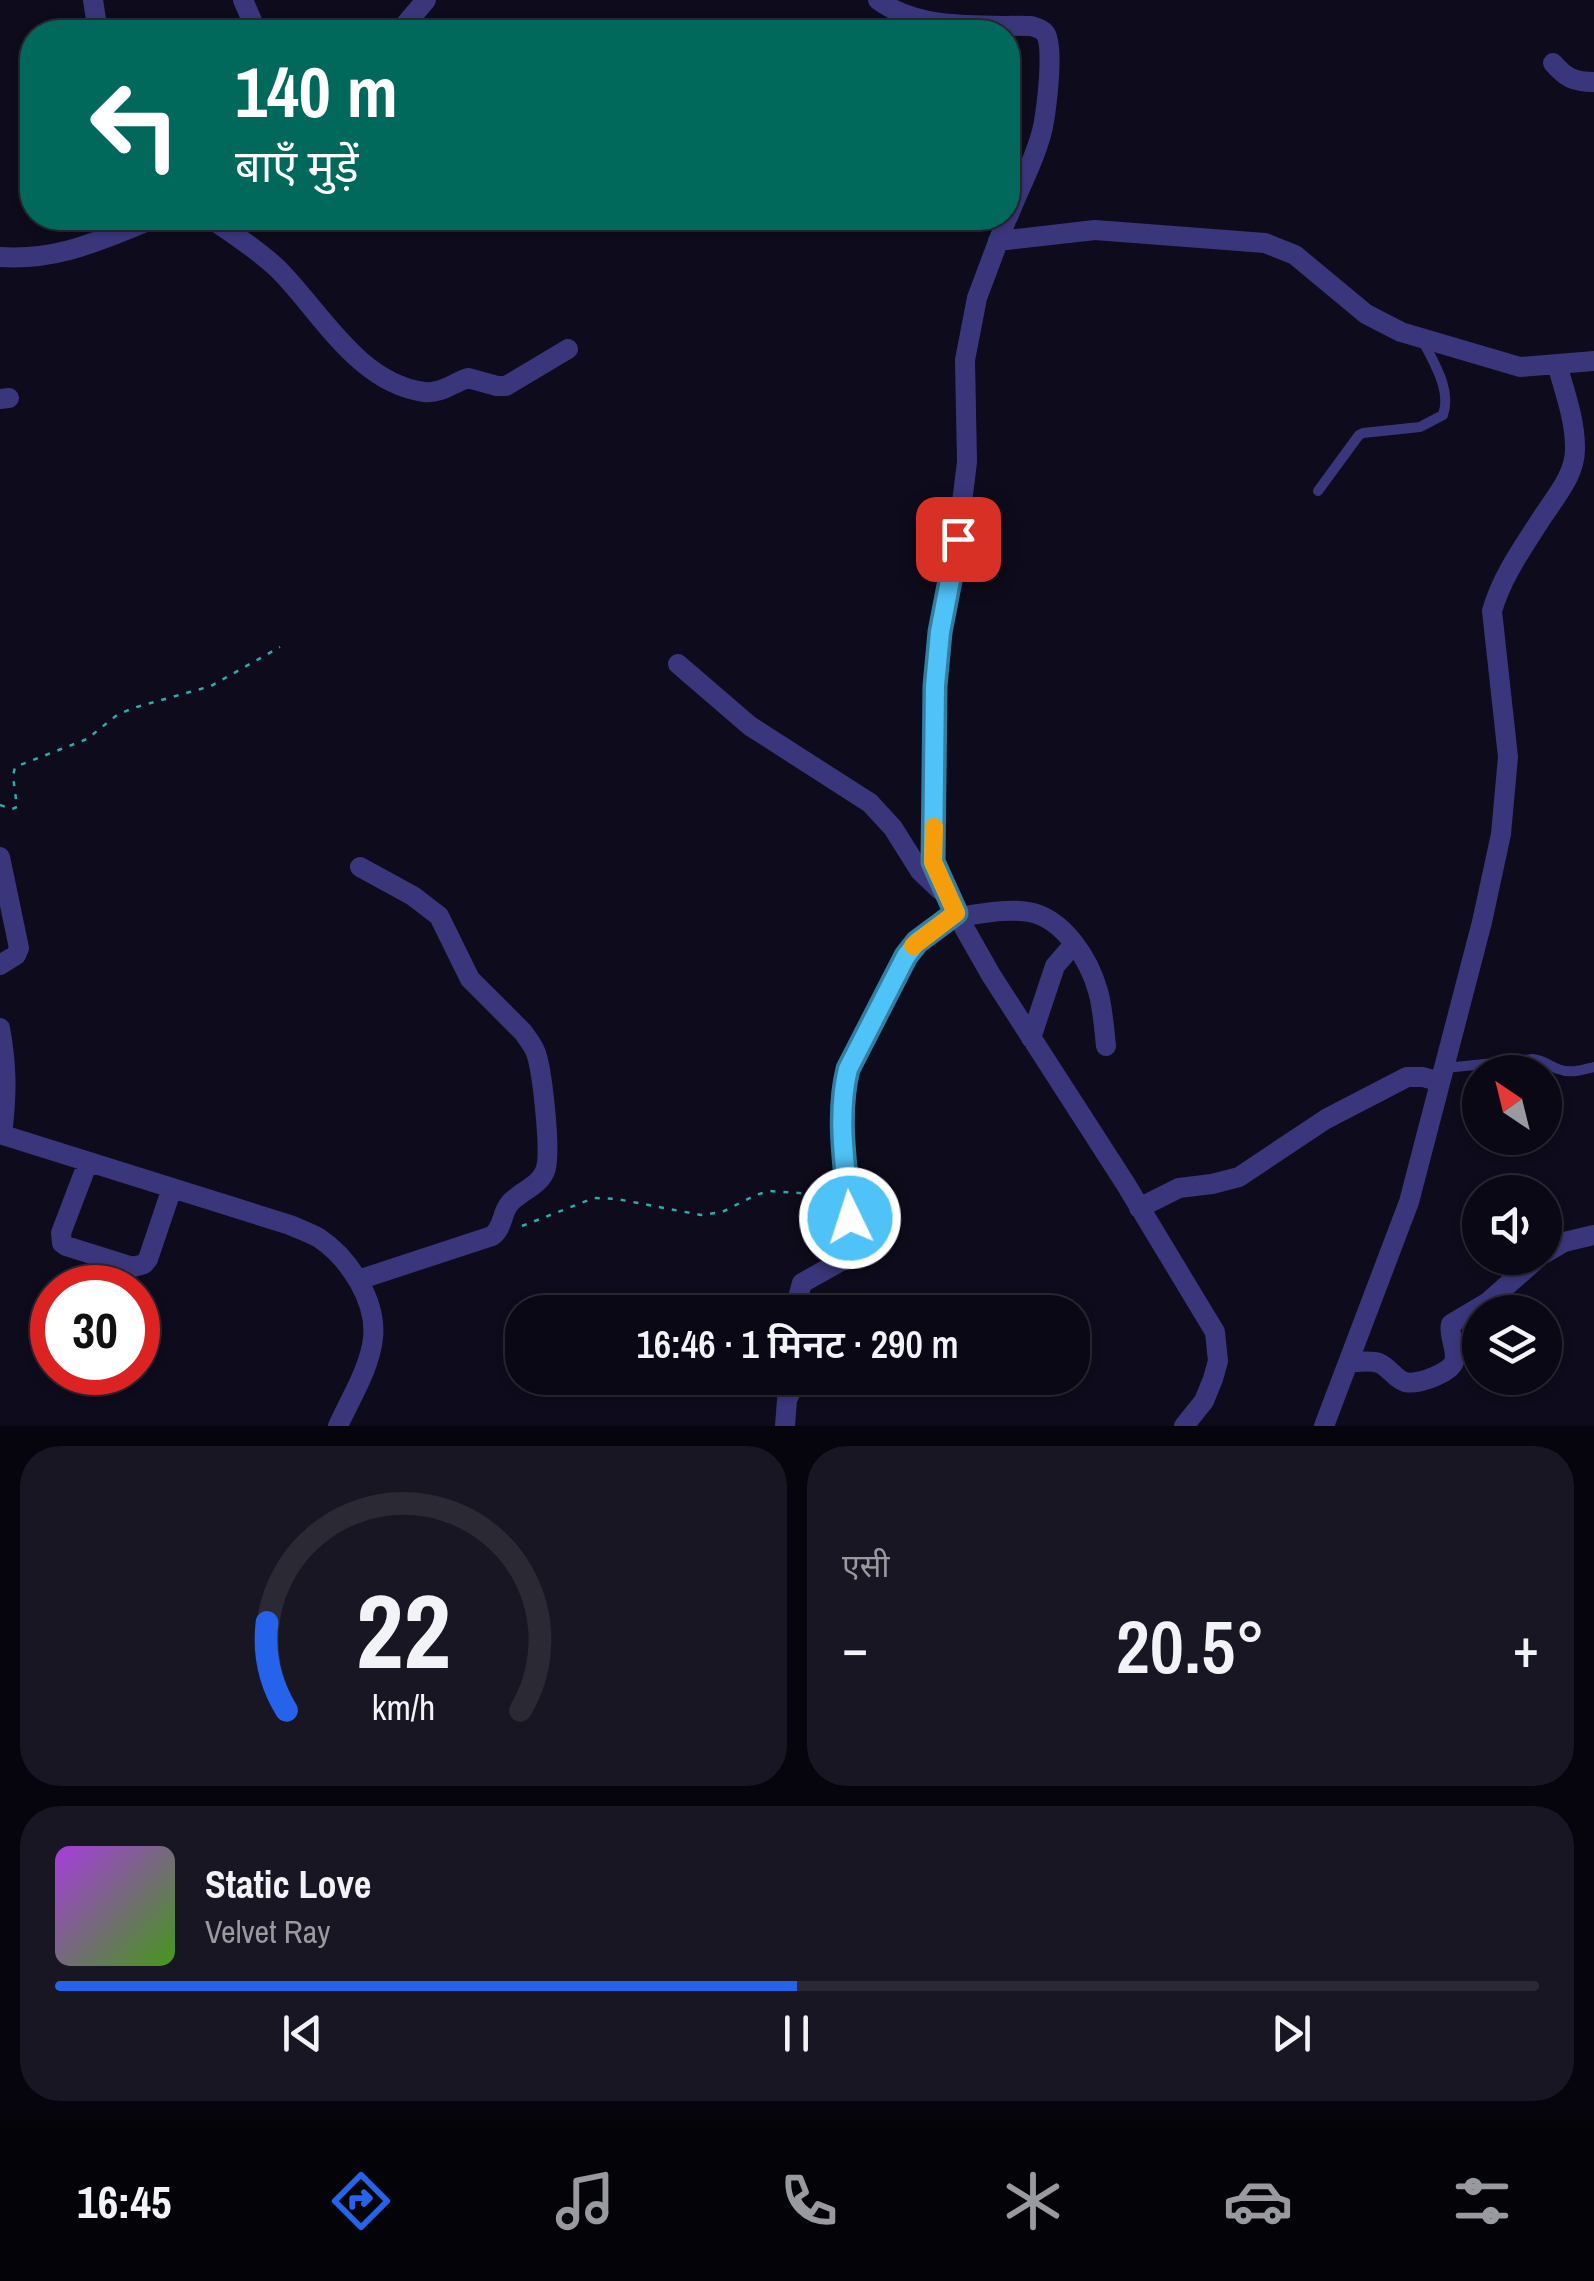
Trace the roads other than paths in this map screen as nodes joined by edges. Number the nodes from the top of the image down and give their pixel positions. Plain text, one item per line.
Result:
1 (426, 0) edge
2 (878, 0) edge
3 (409, 20) edge
4 (928, 20) edge
5 (1020, 26) edge
6 (1552, 63) dead end
7 (1594, 82) edge
8 (1020, 184) edge
9 (127, 230) edge
10 (228, 230) edge
11 (1002, 230) edge
12 (998, 241) junction
13 (0, 257) edge
14 (1422, 339) junction
15 (568, 349) dead end
16 (1594, 361) edge
17 (1557, 364) junction
18 (1318, 492) dead end
19 (678, 664) dead end
20 (0, 857) edge
21 (360, 867) dead end
22 (954, 910) junction
23 (1074, 944) junction
24 (0, 965) edge
25 (0, 1028) edge
26 (1032, 1038) junction
27 (1106, 1046) dead end
28 (1594, 1066) edge
29 (1442, 1075) junction
30 (1, 1134) edge
31 (88, 1162) junction
32 (172, 1188) junction
33 (1140, 1208) junction
34 (1594, 1234) edge
35 (1562, 1243) edge
36 (1519, 1275) edge
37 (358, 1280) junction
38 (798, 1295) edge
39 (1348, 1363) junction
40 (789, 1395) edge
41 (338, 1426) edge
42 (785, 1426) edge
43 (1184, 1426) edge
44 (1324, 1426) edge

1 - 3 street
2 - 4 street
5 - 8 street
6 - 7 street
9 - 13 street
10 - 15 street
11 - 12 street
12 - 14 street
12 - 22 street
14 - 17 street
14 - 18 lane
16 - 17 street
17 - 29 street
19 - 22 street
20 - 24 street
21 - 37 street
22 - 23 street
22 - 26 street
22 - 38 street
23 - 26 street
23 - 27 street
25 - 30 street
26 - 33 street
28 - 29 lane
29 - 33 street
29 - 39 street
30 - 31 street
31 - 32 street
31 - 32 street
32 - 37 street
33 - 43 street
34 - 35 street
36 - 39 street
37 - 41 street
39 - 44 street
40 - 42 street

